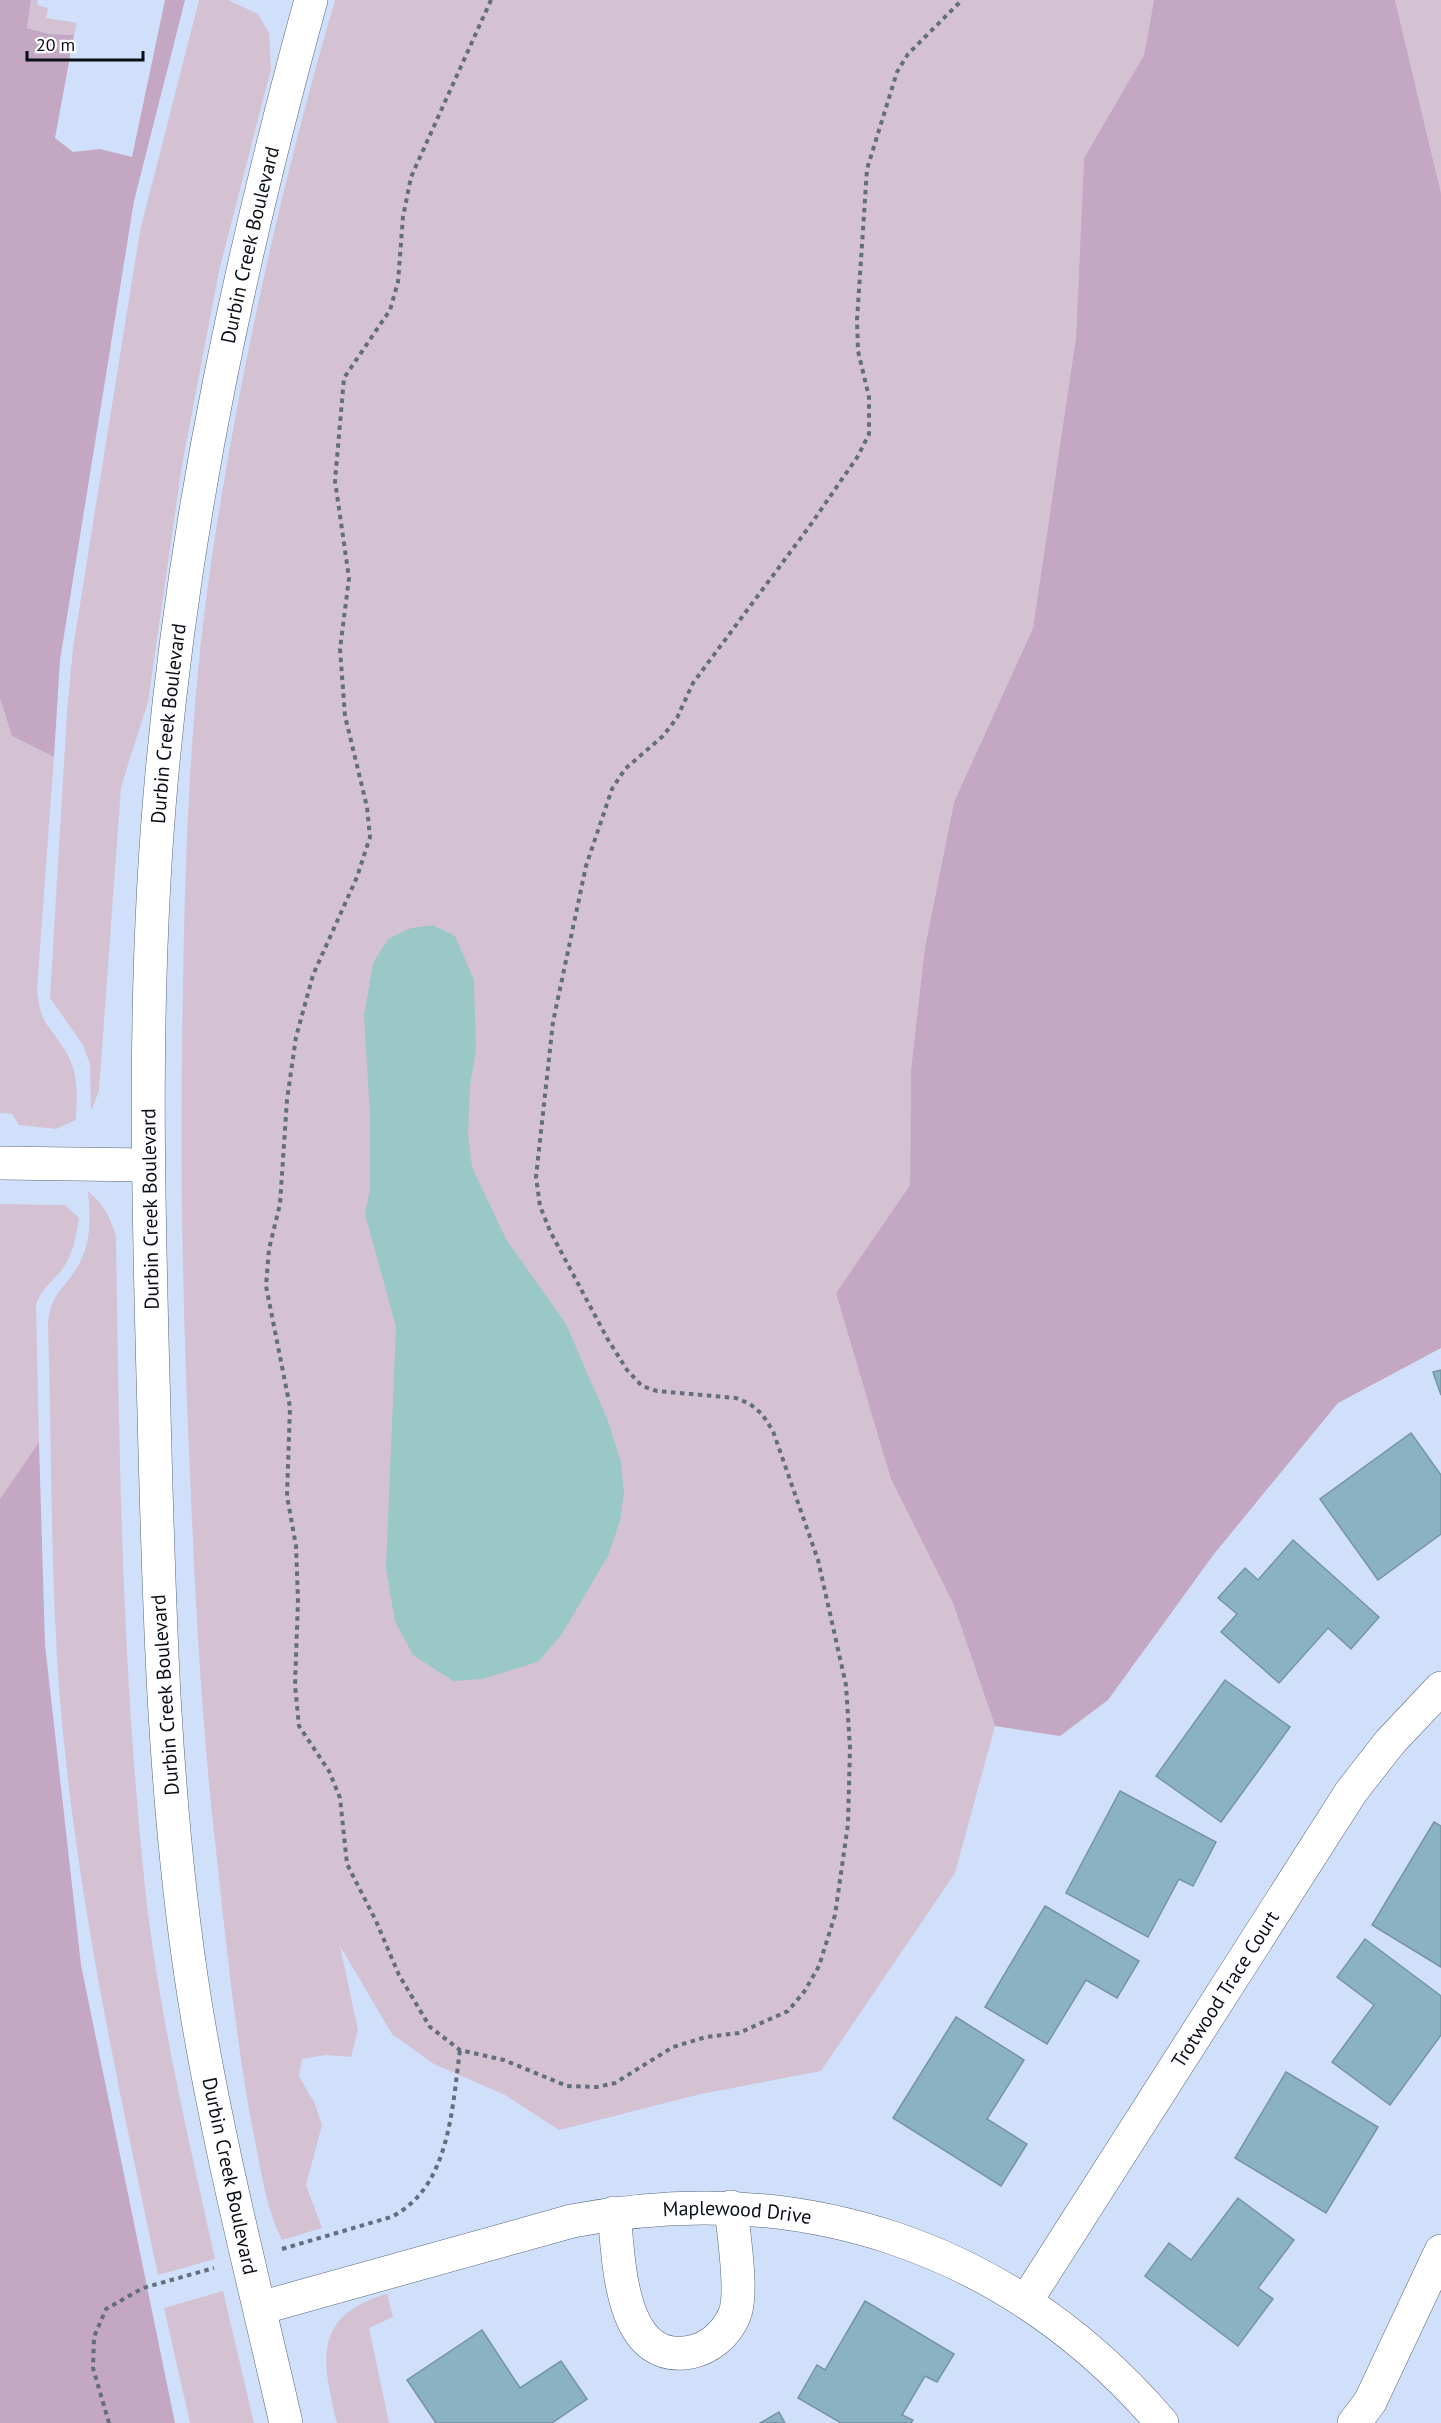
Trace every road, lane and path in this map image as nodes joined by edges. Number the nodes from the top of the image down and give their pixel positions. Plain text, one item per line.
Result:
1 (311, 0) edge
2 (491, 0) edge
3 (962, 0) edge
4 (0, 1163) edge
5 (147, 1165) junction
6 (1441, 1688) edge
7 (731, 2207) junction
8 (614, 2213) junction
9 (1441, 2251) edge
10 (1026, 2301) junction
11 (260, 2308) junction
12 (286, 2423) edge
13 (1162, 2423) edge
14 (1354, 2423) edge

1 - 5 street, Durbin Creek Boulevard
2 - 3 path
4 - 5 street
5 - 11 street, Durbin Creek Boulevard
6 - 10 street, Trotwood Trace Court
7 - 8 street, Maplewood Drive
7 - 8 street
7 - 10 street, Maplewood Drive
8 - 11 street, Maplewood Drive
9 - 14 street
10 - 13 street, Maplewood Drive
11 - 12 street, Durbin Creek Boulevard

